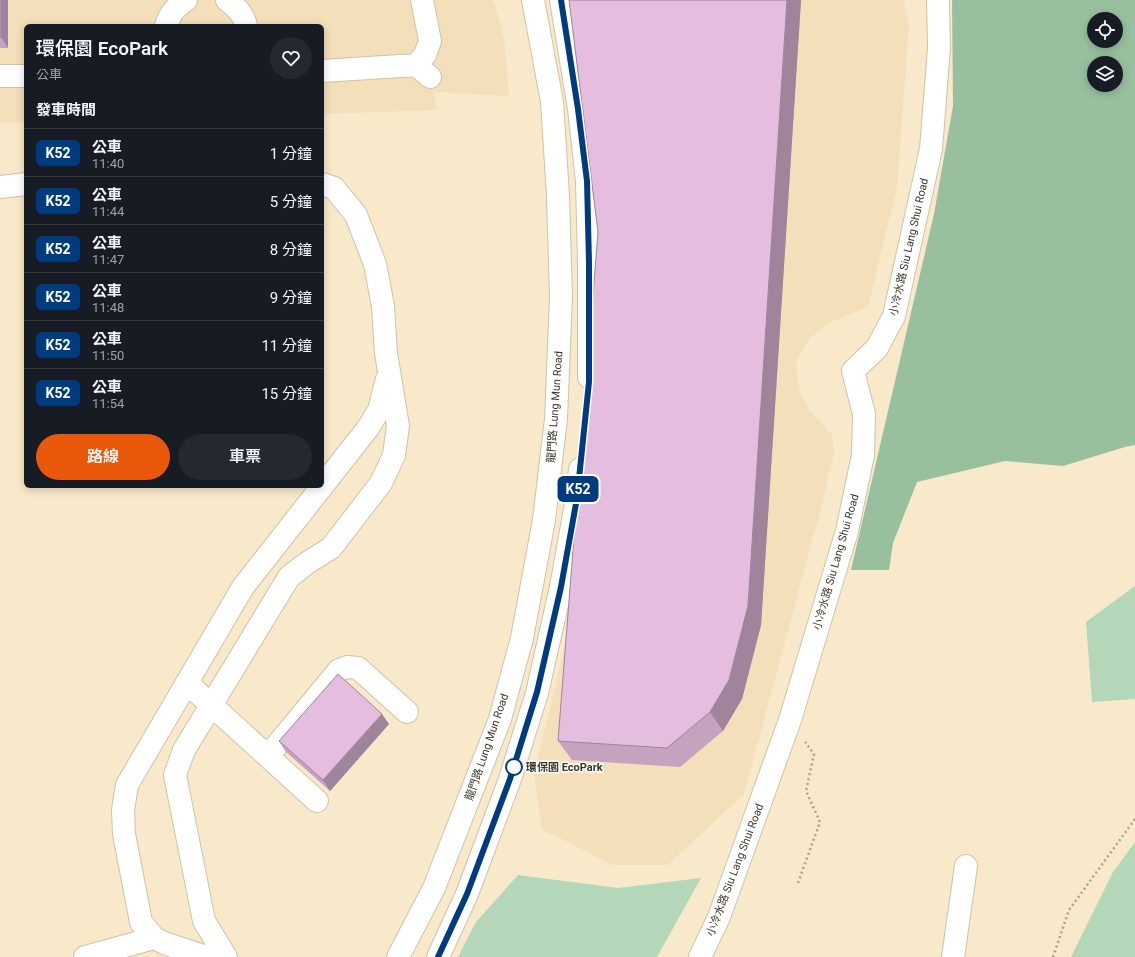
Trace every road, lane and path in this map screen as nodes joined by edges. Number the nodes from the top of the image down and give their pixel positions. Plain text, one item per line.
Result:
1 (227, 0) edge
2 (422, 0) edge
3 (533, 0) edge
4 (561, 0) edge
5 (938, 0) edge
6 (176, 11) edge
7 (153, 24) edge
8 (246, 24) edge
9 (324, 71) edge
10 (0, 76) edge
11 (24, 76) edge
12 (24, 184) edge
13 (324, 185) edge
14 (0, 187) edge
15 (389, 372) junction
16 (587, 397) edge
17 (582, 451) edge
18 (324, 484) edge
19 (321, 488) edge
20 (187, 683) junction
21 (212, 704) junction
22 (407, 712) dead end
23 (790, 720) junction
24 (268, 756) junction
25 (317, 801) dead end
26 (1135, 819) edge
27 (966, 866) dead end
28 (798, 884) dead end
29 (154, 938) junction
30 (85, 957) edge
31 (206, 957) edge
32 (226, 957) edge
33 (398, 957) edge
34 (438, 957) edge
35 (700, 957) edge
36 (953, 957) edge
37 (1053, 957) edge

1 - 8 street
2 - 9 street
3 - 33 street, 龍門路 Lung Mun Road
4 - 16 street
5 - 23 street, 小冷水路 Siu Lang Shui Road
6 - 7 street
10 - 11 street
12 - 14 street
13 - 15 street
15 - 18 street
15 - 21 street
17 - 34 street
19 - 20 street
20 - 21 street
20 - 29 street
21 - 24 street
21 - 32 street
22 - 24 street
23 - 28 path
23 - 35 street, 小冷水路 Siu Lang Shui Road
24 - 25 street
26 - 37 path
27 - 36 street
29 - 30 street
29 - 31 street

